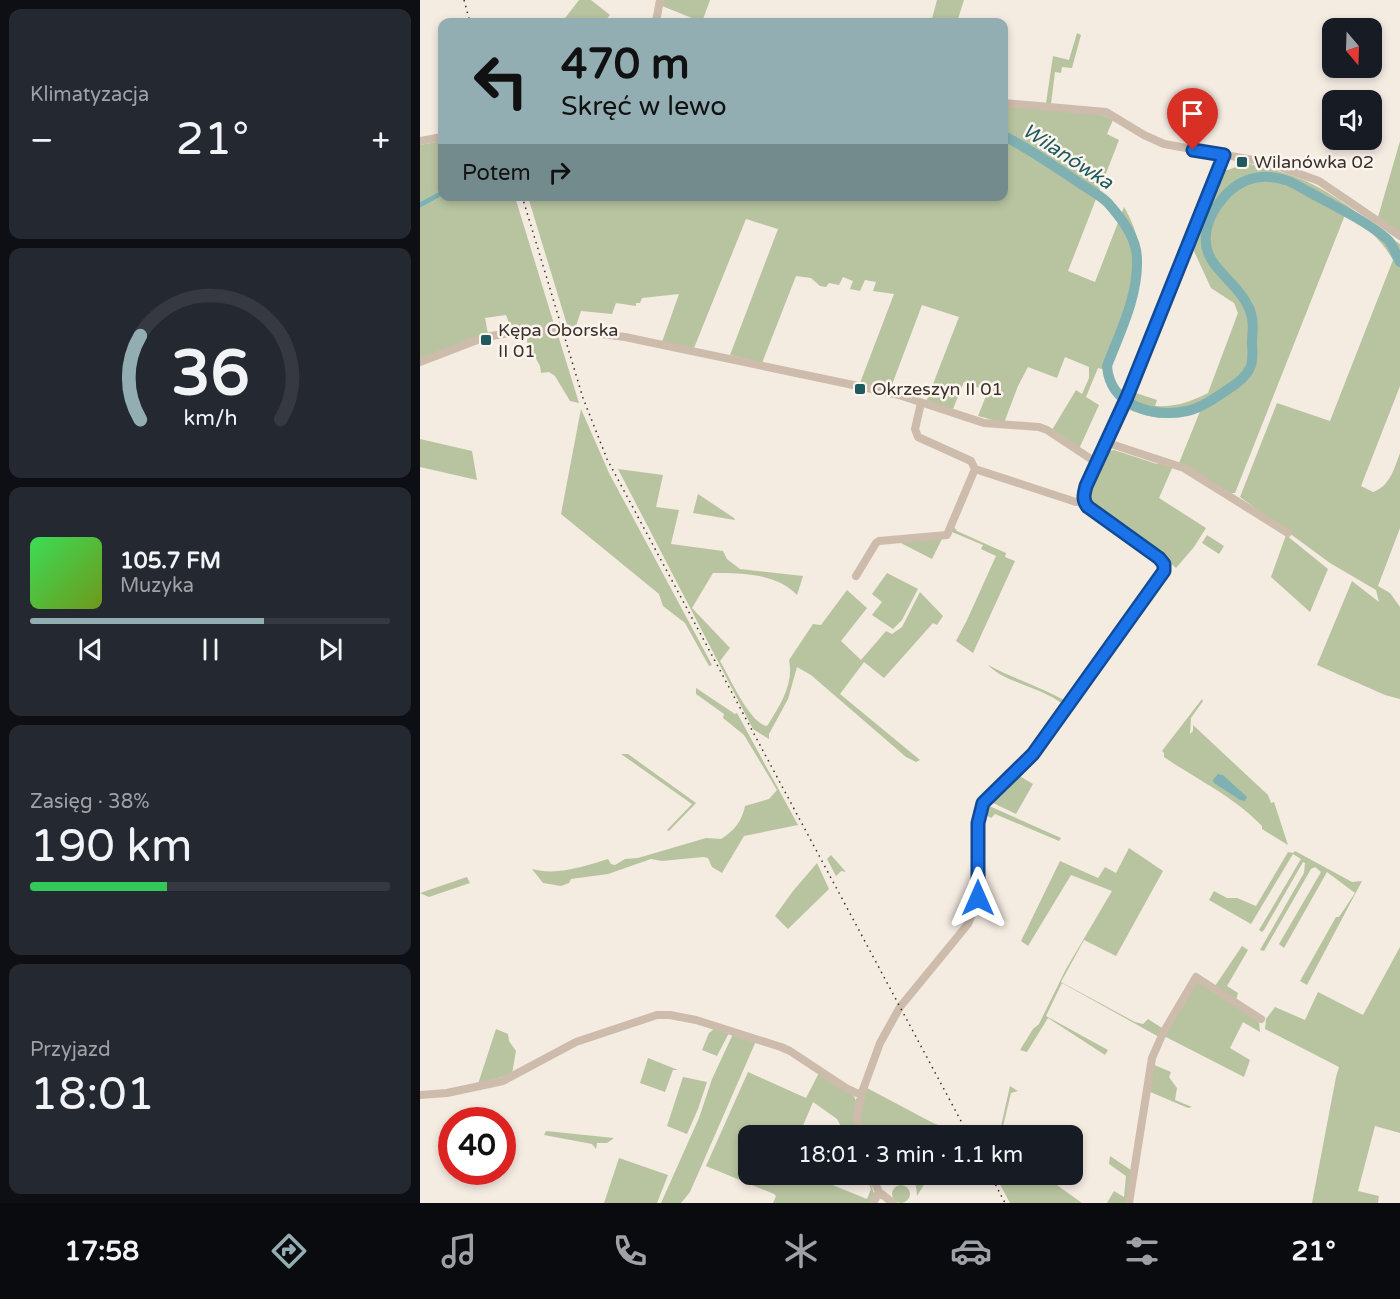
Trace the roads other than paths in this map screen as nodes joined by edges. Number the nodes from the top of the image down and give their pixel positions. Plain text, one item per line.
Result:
1 (660, 0) edge
2 (657, 18) edge
3 (1008, 103) edge
4 (438, 138) edge
5 (420, 141) edge
6 (1224, 155) junction
7 (1400, 236) edge
8 (420, 362) edge
9 (921, 403) junction
10 (1108, 443) junction
11 (1097, 462) junction
12 (975, 469) junction
13 (1084, 501) junction
14 (1288, 533) dead end
15 (856, 576) dead end
16 (1261, 1019) dead end
17 (420, 1095) edge
18 (861, 1095) junction
19 (857, 1125) edge
20 (876, 1185) edge
21 (879, 1192) junction
22 (873, 1203) edge
23 (893, 1203) edge
24 (1129, 1203) edge

1 - 2 street
3 - 6 street
4 - 5 street
6 - 7 street
6 - 10 street
8 - 9 street
9 - 11 street
9 - 12 street
10 - 11 street
10 - 14 street
11 - 13 street
12 - 13 street
12 - 15 street
13 - 18 street
16 - 24 street
17 - 18 street
18 - 19 street
20 - 21 street
21 - 22 street
21 - 23 street

